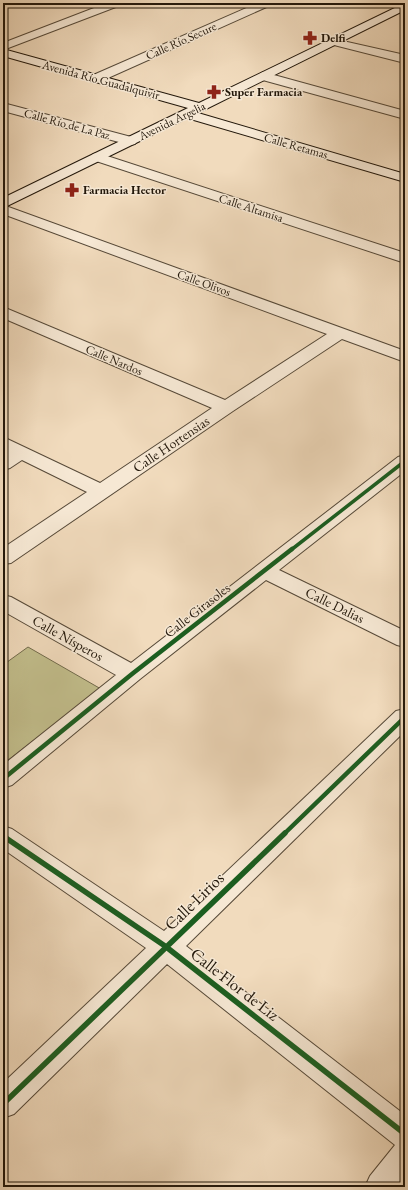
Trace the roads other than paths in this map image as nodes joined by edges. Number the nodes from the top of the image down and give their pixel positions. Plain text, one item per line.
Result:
1 (117, 3) edge
2 (267, 3) edge
3 (390, 3) edge
4 (405, 6) edge
5 (334, 42) junction
6 (3, 47) edge
7 (3, 52) edge
8 (405, 59) edge
9 (263, 76) junction
10 (95, 79) junction
11 (3, 107) edge
12 (200, 107) junction
13 (187, 114) junction
14 (405, 115) edge
15 (130, 141) junction
16 (98, 158) junction
17 (405, 178) edge
18 (3, 204) edge
19 (3, 209) edge
20 (405, 258) edge
21 (3, 312) edge
22 (340, 333) junction
23 (405, 357) edge
24 (226, 407) junction
25 (3, 443) edge
26 (22, 452) junction
27 (3, 464) edge
28 (399, 472) edge
29 (100, 491) junction
30 (3, 558) edge
31 (265, 571) junction
32 (3, 602) edge
33 (405, 640) edge
34 (132, 674) junction
35 (405, 717) edge
36 (3, 779) edge
37 (3, 836) edge
38 (165, 946) junction
39 (3, 1104) edge
40 (405, 1134) edge
41 (405, 1156) edge
42 (382, 1187) edge

1 - 6 street
2 - 10 street, Calle Río Secure
3 - 4 street
4 - 5 street, Avenida Argelia
5 - 8 street
5 - 9 street, Avenida Argelia
7 - 10 street, Avenida Río Guadalquivir
9 - 12 street, Avenida Argelia
9 - 14 street
10 - 12 street, Avenida Río Guadalquivir
11 - 15 street, Calle Río de La Paz
12 - 13 street, Avenida Argelia
13 - 15 street, Avenida Argelia
13 - 17 street, Calle Retamas
15 - 16 street, Avenida Argelia
16 - 18 street, Avenida Argelia
16 - 20 street, Calle Altamisa
19 - 22 street, Calle Olivos
21 - 24 street, Calle Nardos
22 - 23 street, Calle Olivos
22 - 24 street, Calle Hortensias
24 - 29 street, Calle Hortensias
25 - 26 street
26 - 27 street
26 - 29 street
28 - 31 street, Calle Girasoles
29 - 30 street, Calle Hortensias
31 - 33 street, Calle Dalias
31 - 34 street, Calle Girasoles
32 - 34 street, Calle Nísperos
34 - 36 street, Calle Girasoles
35 - 38 street, Calle Lirios
37 - 38 street, Calle Flor de Liz
38 - 39 street, Calle Lirios
38 - 40 street, Calle Flor de Liz
41 - 42 street

